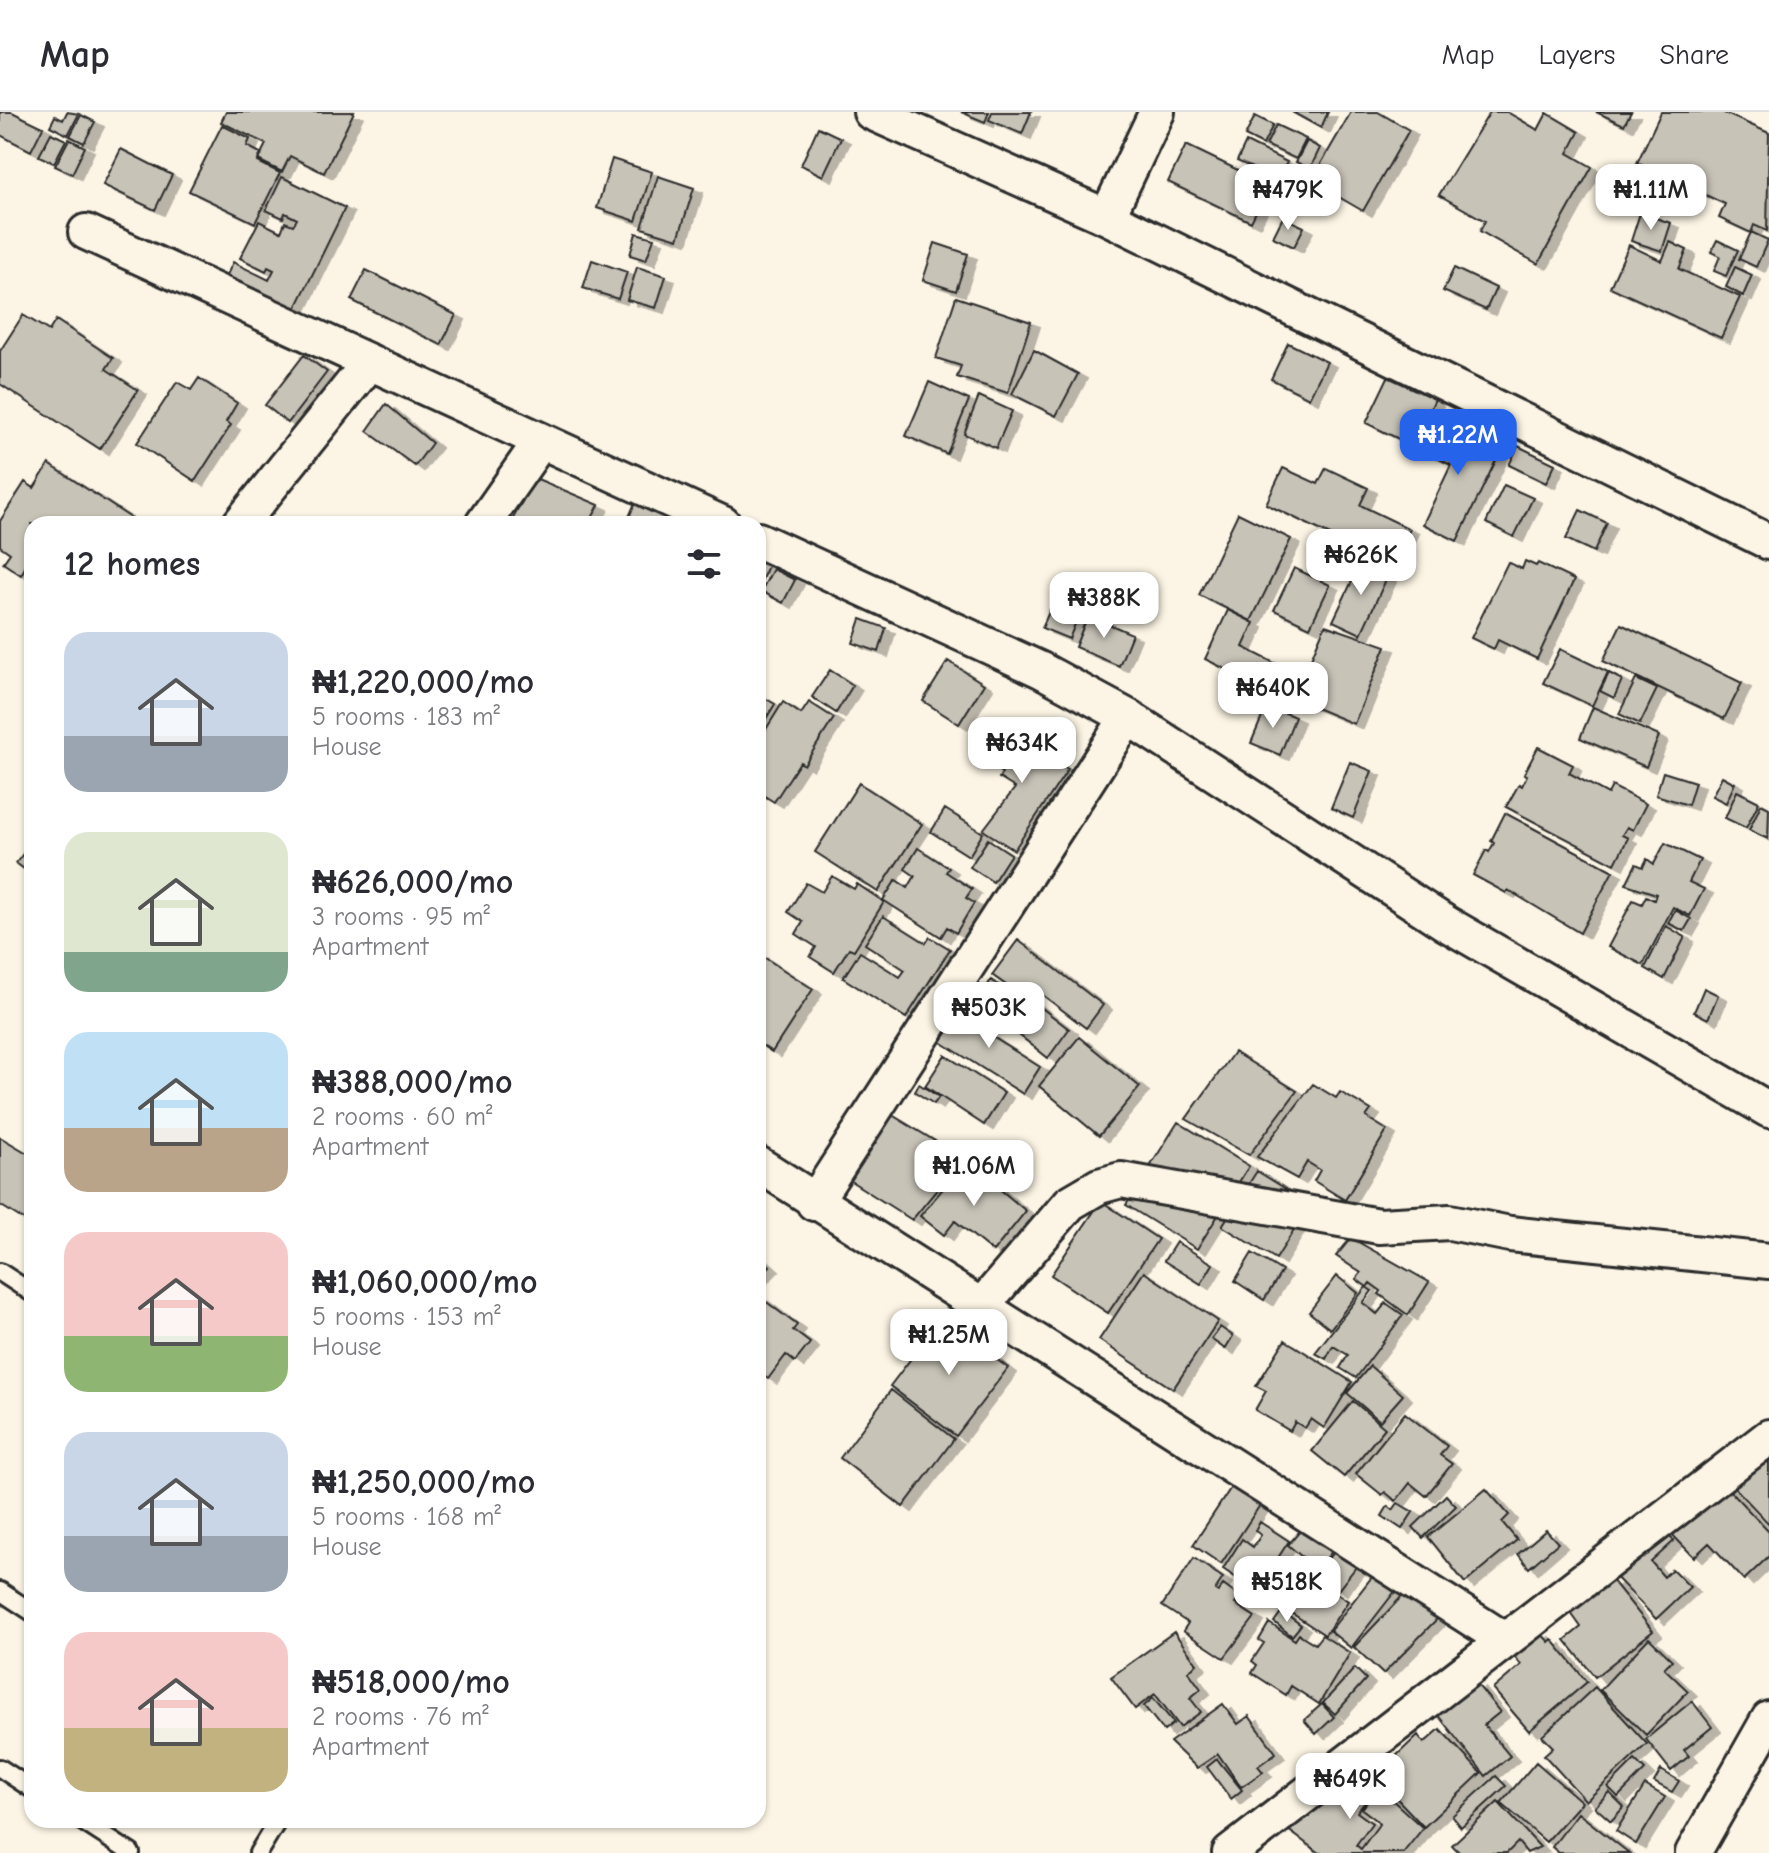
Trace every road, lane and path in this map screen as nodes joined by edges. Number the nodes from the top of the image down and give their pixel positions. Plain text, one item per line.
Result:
1 (871, 112) edge
2 (1157, 112) edge
3 (1107, 217) junction
4 (86, 232) dead end
5 (370, 362) junction
6 (541, 441) junction
7 (246, 516) edge
8 (489, 516) edge
9 (705, 516) edge
10 (1769, 542) edge
11 (766, 544) edge
12 (1128, 717) junction
13 (1769, 1110) edge
14 (766, 1170) edge
15 (814, 1203) junction
16 (1769, 1261) edge
17 (0, 1272) edge
18 (24, 1288) edge
19 (980, 1308) junction
20 (1769, 1437) edge
21 (0, 1591) edge
22 (24, 1607) edge
23 (1505, 1640) junction
24 (1769, 1719) edge
25 (0, 1768) edge
26 (24, 1784) edge
27 (92, 1828) edge
28 (273, 1828) edge
29 (131, 1853) edge
30 (258, 1853) edge
31 (1230, 1853) edge
32 (1693, 1853) edge

1 - 3 street
2 - 3 street
3 - 10 street
4 - 5 street
5 - 6 street
5 - 7 street
6 - 8 street
6 - 9 street
11 - 12 street
12 - 13 street
12 - 15 street
14 - 15 street
15 - 19 street
16 - 19 street
17 - 18 lane
19 - 23 street
20 - 23 street
21 - 22 lane
23 - 31 street
24 - 32 street
25 - 26 lane
27 - 29 lane
28 - 30 lane

